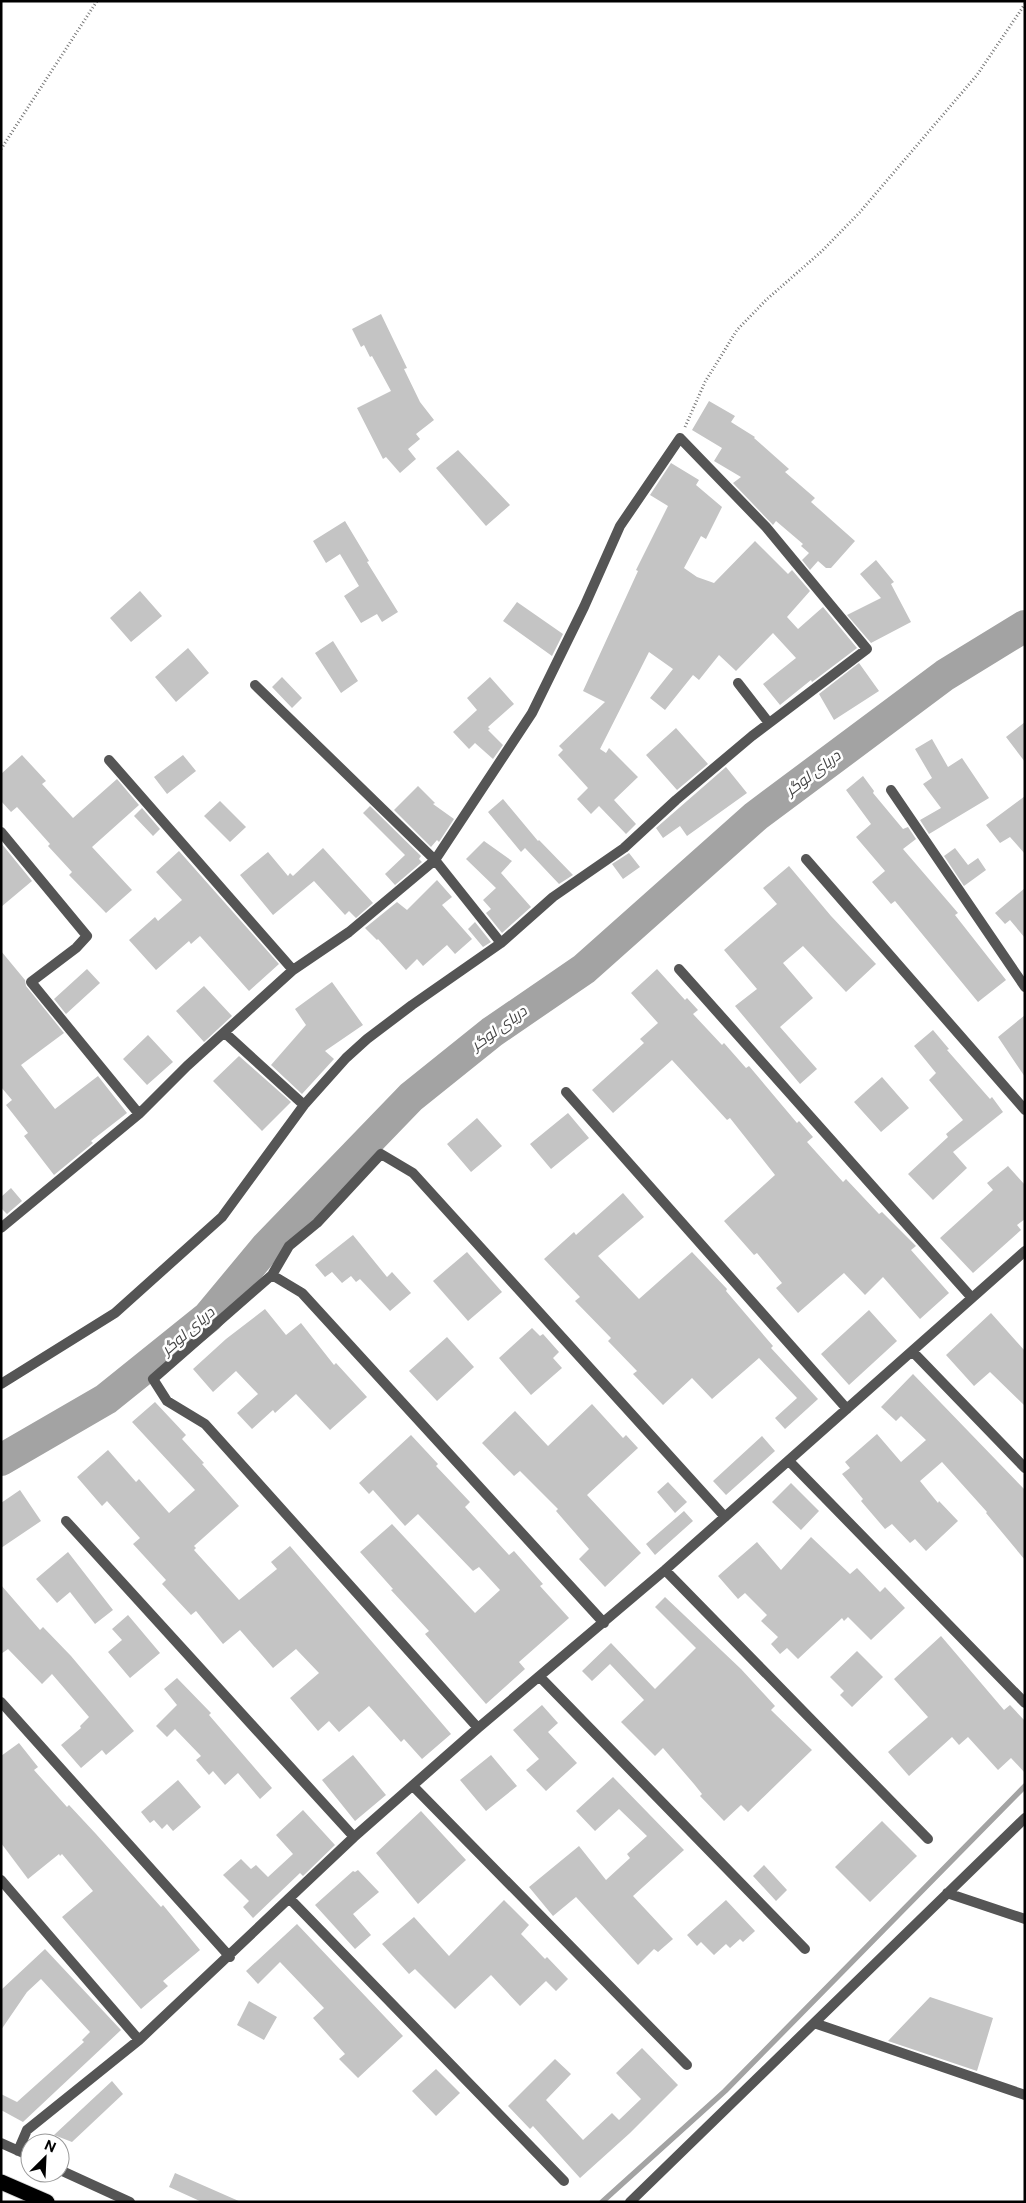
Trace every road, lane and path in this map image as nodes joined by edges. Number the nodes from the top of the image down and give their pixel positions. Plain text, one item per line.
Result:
1 (97, 1) edge
2 (1025, 4) edge
3 (1, 149) edge
4 (680, 438) junction
5 (738, 683) dead end
6 (255, 685) dead end
7 (769, 723) junction
8 (109, 760) dead end
9 (891, 790) dead end
10 (1, 832) edge
11 (435, 860) junction
12 (806, 860) dead end
13 (501, 943) junction
14 (679, 969) dead end
15 (293, 970) junction
16 (1025, 988) edge
17 (225, 1033) junction
18 (566, 1092) dead end
19 (304, 1105) junction
20 (1025, 1110) edge
21 (139, 1114) junction
22 (1, 1228) edge
23 (1025, 1251) edge
24 (272, 1275) junction
25 (972, 1298) junction
26 (912, 1351) junction
27 (1, 1384) edge
28 (848, 1409) junction
29 (789, 1461) junction
30 (1025, 1468) edge
31 (725, 1517) junction
32 (66, 1521) dead end
33 (665, 1570) junction
34 (604, 1623) junction
35 (540, 1677) junction
36 (1, 1702) edge
37 (1025, 1703) edge
38 (478, 1728) junction
39 (413, 1786) junction
40 (1025, 1818) edge
41 (354, 1838) junction
42 (928, 1838) dead end
43 (1, 1880) edge
44 (948, 1894) junction
45 (290, 1899) junction
46 (1025, 1919) edge
47 (805, 1949) dead end
48 (230, 1957) junction
49 (814, 2023) junction
50 (140, 2040) junction
51 (687, 2066) dead end
52 (1025, 2094) edge
53 (1, 2143) edge
54 (18, 2151) joint
55 (70, 2175) edge
56 (564, 2181) dead end
57 (1, 2182) edge
58 (47, 2202) edge
59 (130, 2202) edge
60 (630, 2202) edge

1 - 3 path
2 - 4 path
4 - 7 street
4 - 11 street
5 - 7 street
6 - 11 street
7 - 13 street
8 - 15 street
9 - 16 street
10 - 21 street
11 - 13 street
11 - 15 street
12 - 20 street
13 - 19 street
14 - 25 street
15 - 17 street
17 - 19 street
17 - 21 street
18 - 28 street
19 - 27 street
21 - 22 street
23 - 25 street
24 - 31 street
24 - 34 street
24 - 38 street
25 - 26 street
26 - 28 street
26 - 30 street
28 - 29 street
29 - 31 street
29 - 37 street
31 - 33 street
32 - 41 street
33 - 34 street
33 - 42 street
34 - 35 street
35 - 38 street
35 - 47 street
36 - 48 street
38 - 39 street
39 - 41 street
39 - 51 street
40 - 44 street
41 - 45 street
43 - 50 street
44 - 46 street
44 - 49 street
45 - 48 street
45 - 56 street
48 - 50 street
49 - 52 street
49 - 60 street
50 - 54 street
53 - 54 street
55 - 59 street
57 - 58 highway

